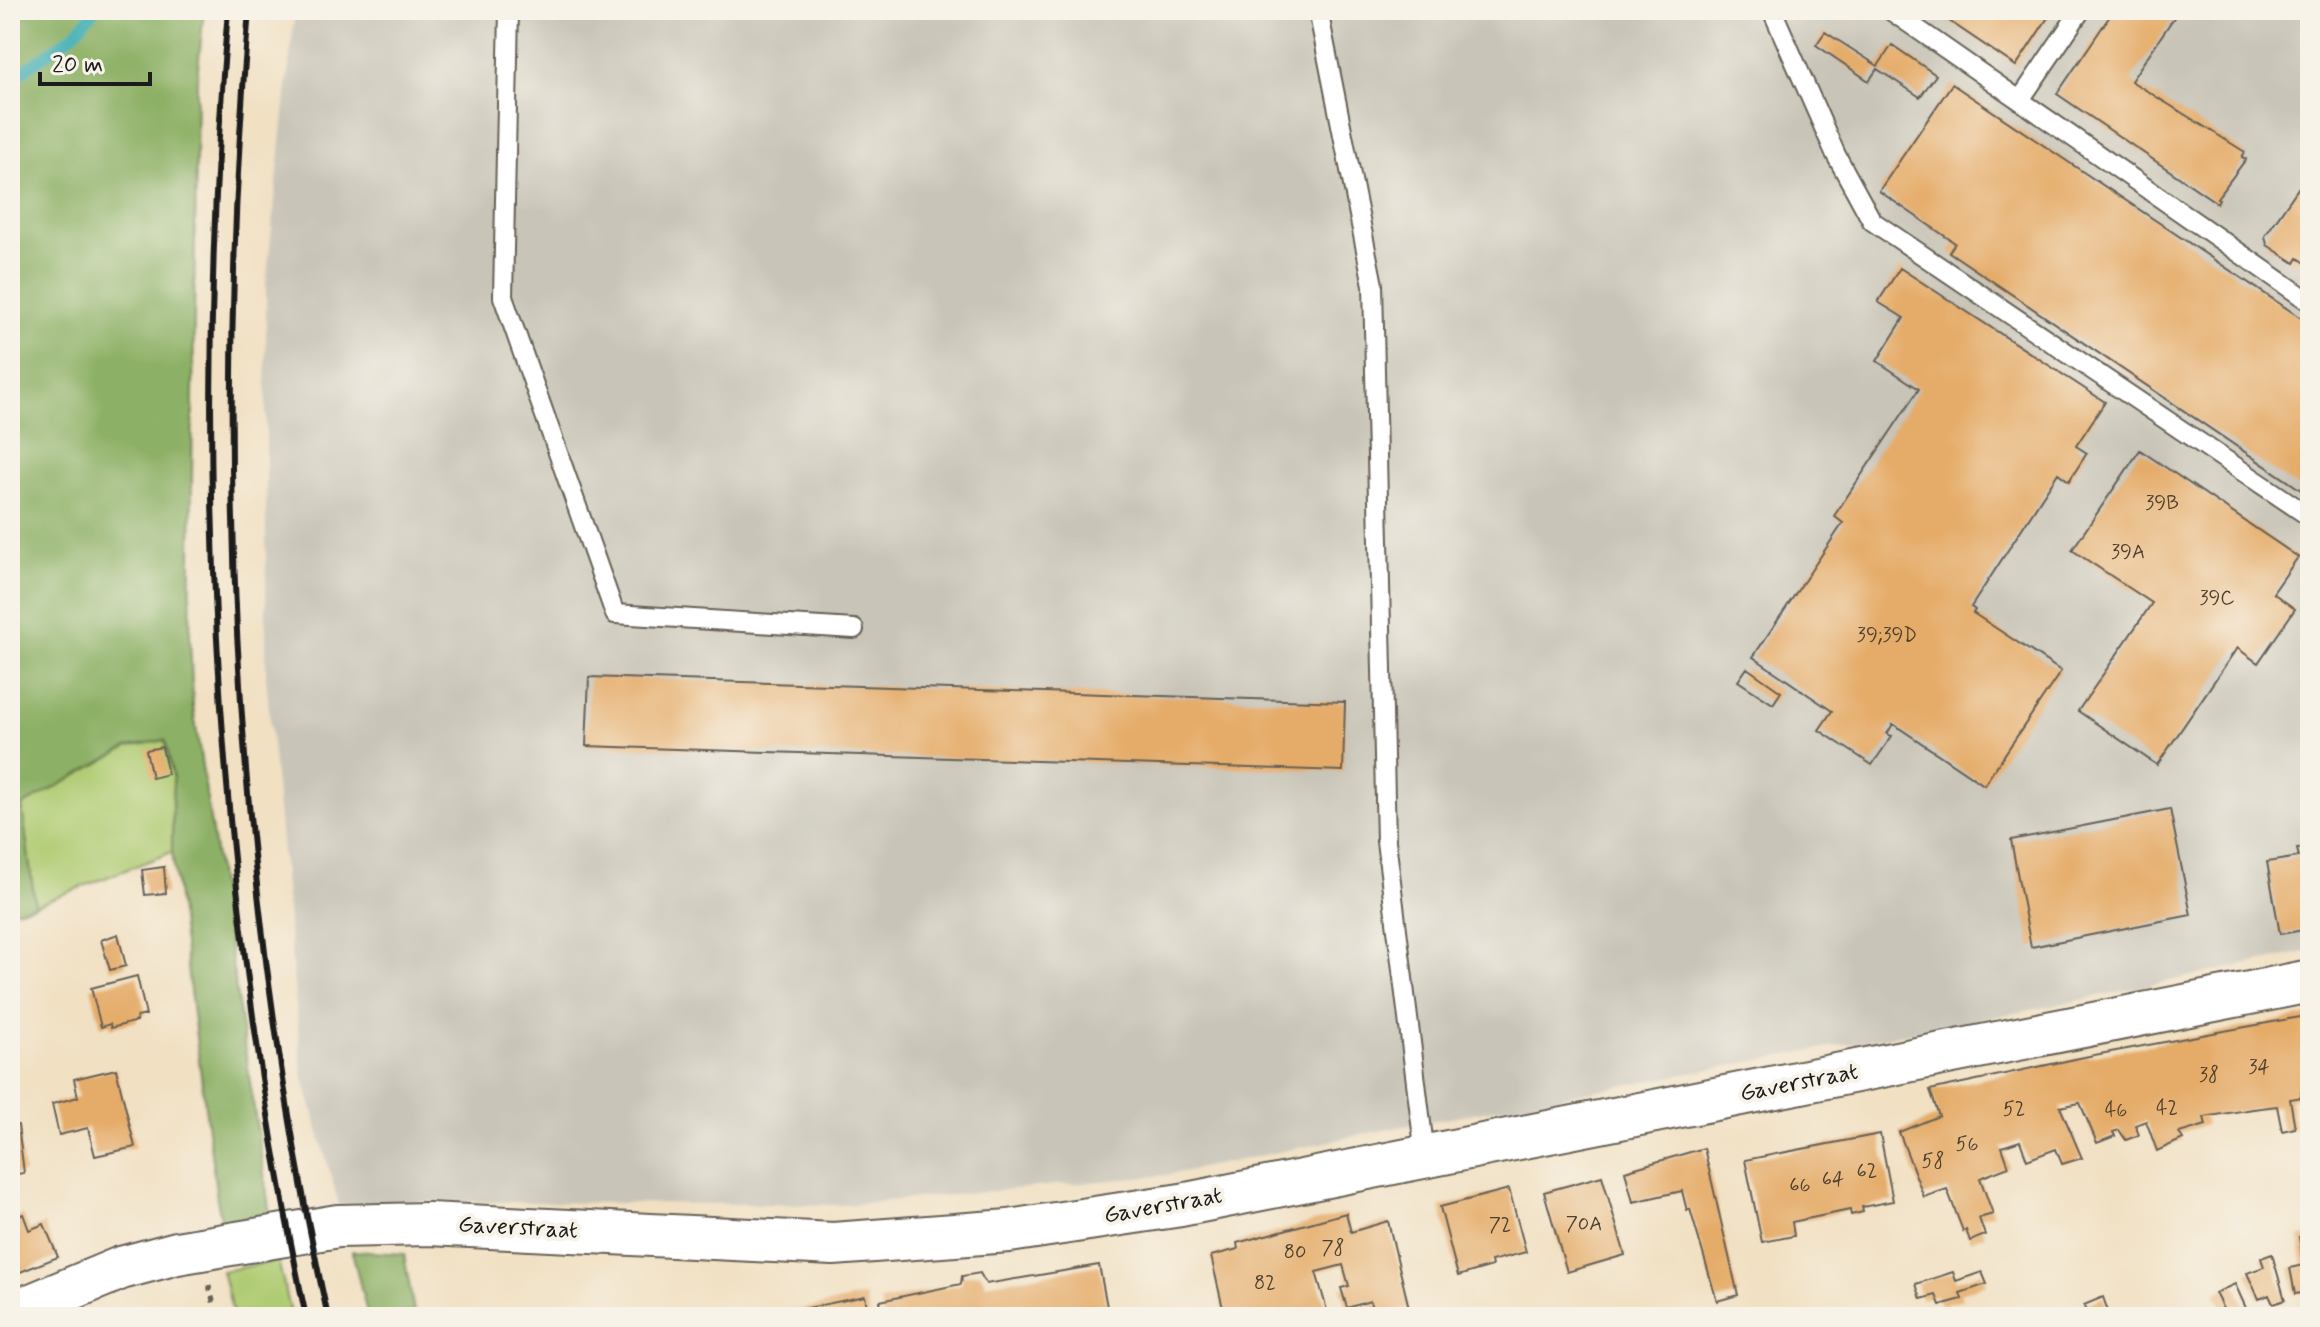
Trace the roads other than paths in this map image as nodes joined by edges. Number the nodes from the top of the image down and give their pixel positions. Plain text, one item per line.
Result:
1 (509, 10) edge
2 (1318, 10) edge
3 (1772, 10) edge
4 (1890, 10) edge
5 (2081, 10) edge
6 (2020, 100) junction
7 (2310, 302) edge
8 (2310, 517) edge
9 (854, 629) dead end
10 (2310, 981) edge
11 (1425, 1155) junction
12 (10, 1314) edge

1 - 9 lane
2 - 11 lane
3 - 8 lane
4 - 6 lane
5 - 6 lane
6 - 7 lane
10 - 11 street, Gaverstraat
11 - 12 street, Gaverstraat

